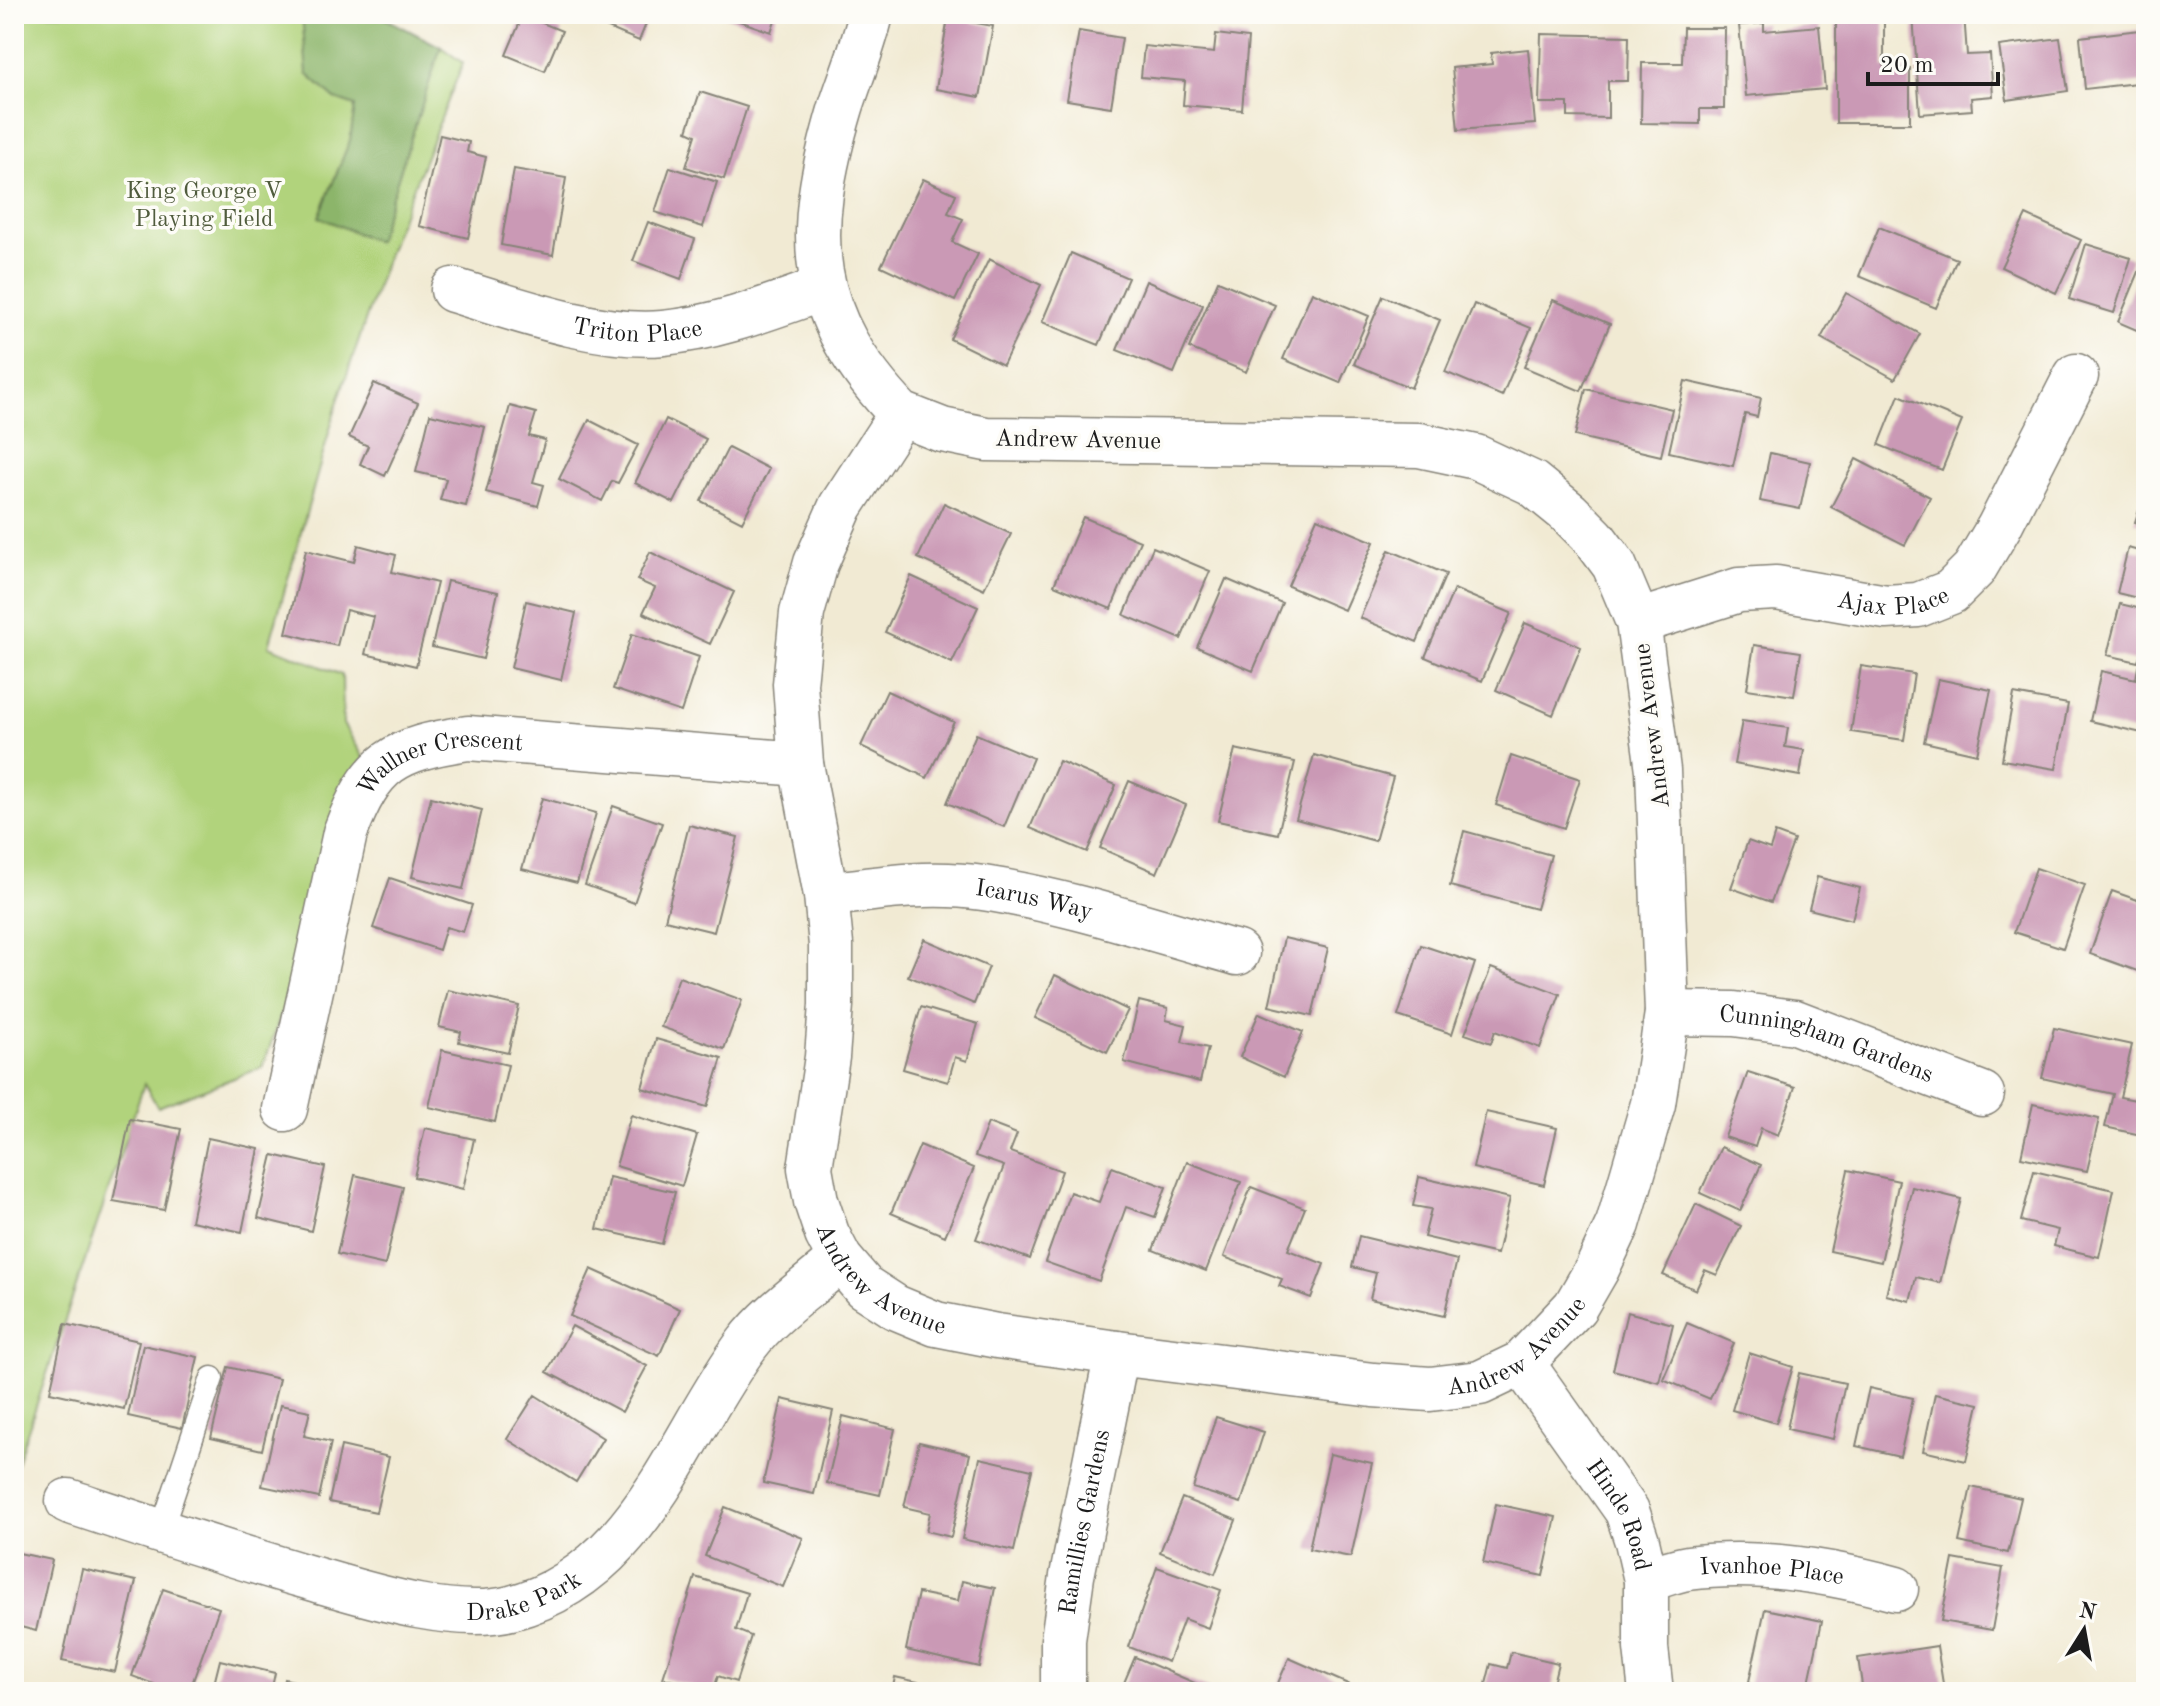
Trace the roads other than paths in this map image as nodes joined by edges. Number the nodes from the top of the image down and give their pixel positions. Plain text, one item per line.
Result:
1 (871, 14) edge
2 (822, 289) junction
3 (453, 290) dead end
4 (2076, 376) dead end
5 (901, 414) junction
6 (1638, 622) junction
7 (801, 764) junction
8 (826, 895) junction
9 (1237, 953) dead end
10 (1667, 1013) junction
11 (1982, 1094) dead end
12 (285, 1109) dead end
13 (840, 1259) junction
14 (1117, 1353) junction
15 (1522, 1363) junction
16 (212, 1378) dead end
17 (68, 1501) dead end
18 (161, 1531) junction
19 (1646, 1580) junction
20 (1896, 1589) dead end
21 (1063, 1692) edge
22 (1651, 1692) edge

1 - 2 street, Andrew Avenue
2 - 3 street, Triton Place
2 - 5 street, Andrew Avenue
4 - 6 street, Ajax Place
5 - 6 street, Andrew Avenue
5 - 7 street, Andrew Avenue
6 - 10 street, Andrew Avenue
7 - 8 street, Andrew Avenue
7 - 12 street, Wallner Crescent
8 - 9 street, Icarus Way
8 - 13 street, Andrew Avenue
10 - 11 street, Cunningham Gardens
10 - 15 street, Andrew Avenue
13 - 14 street, Andrew Avenue
13 - 18 street, Drake Park
14 - 15 street, Andrew Avenue
14 - 21 street, Ramillies Gardens
15 - 19 street, Hinde Road
16 - 18 lane
17 - 18 street, Drake Park
19 - 20 street, Ivanhoe Place
19 - 22 street, Hinde Road

